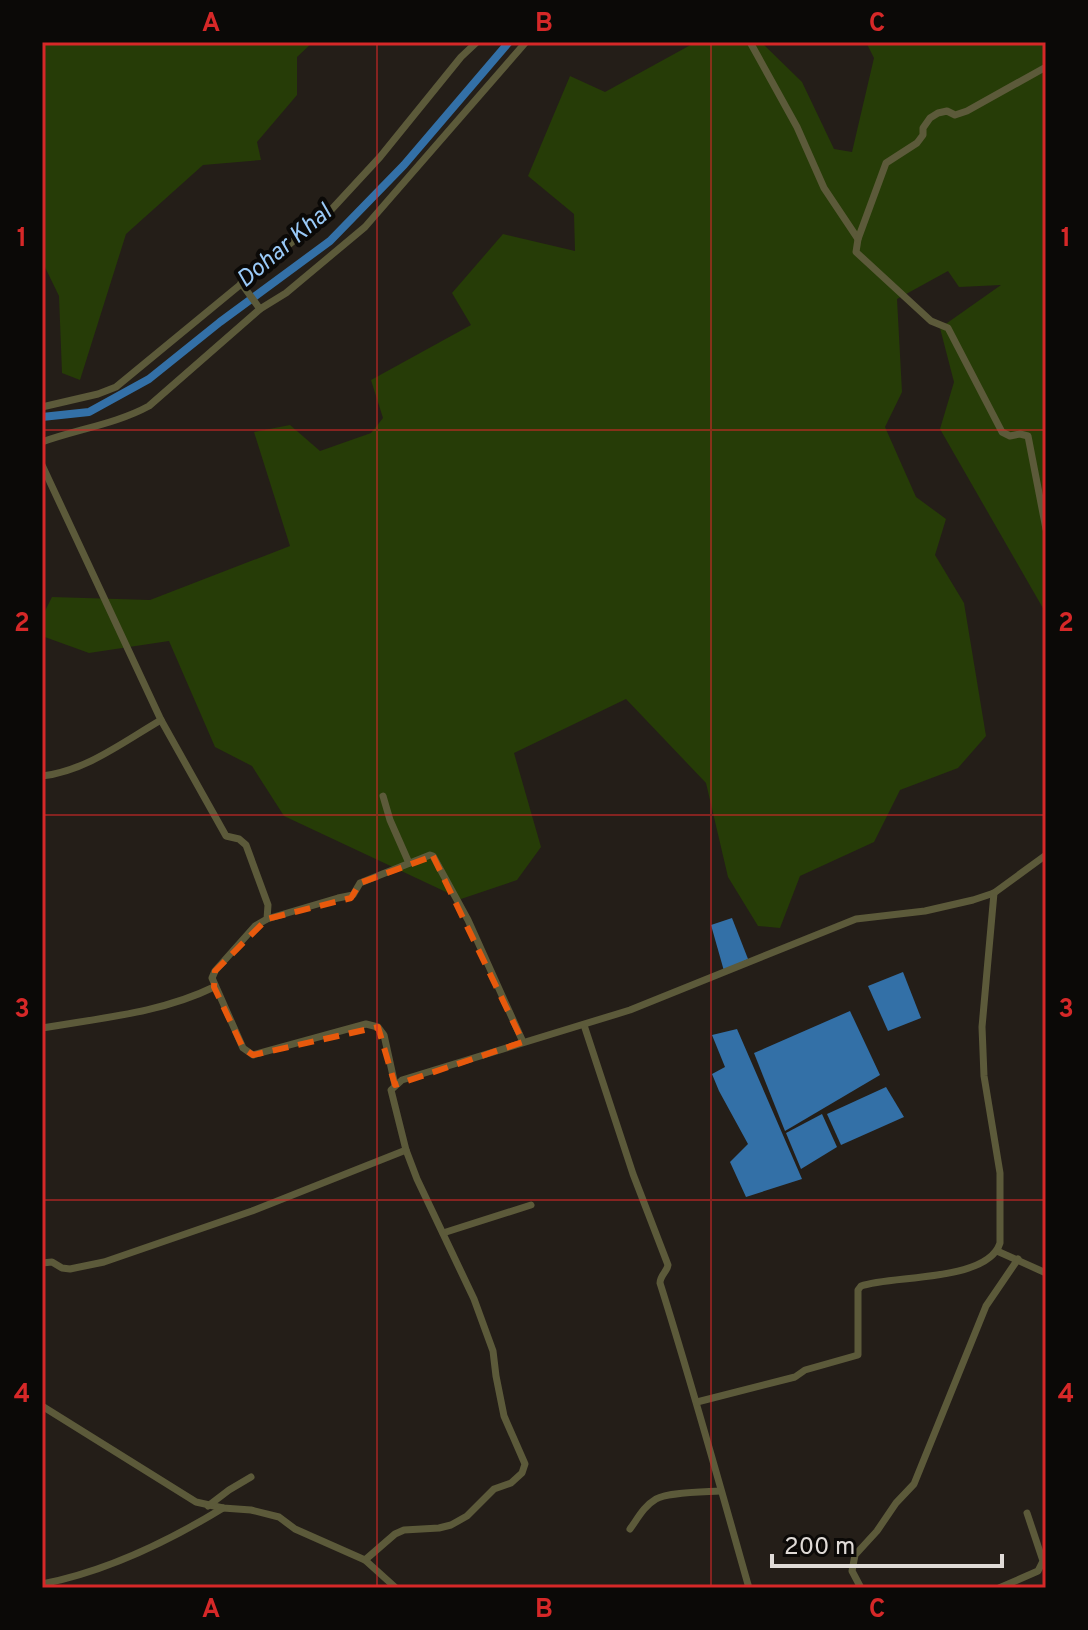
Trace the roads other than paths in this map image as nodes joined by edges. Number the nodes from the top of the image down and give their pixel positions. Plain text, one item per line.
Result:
1 (477, 42) edge
2 (526, 42) edge
3 (750, 42) edge
4 (1046, 67) edge
5 (858, 239) junction
6 (241, 283) junction
7 (259, 307) junction
8 (42, 407) edge
9 (42, 442) edge
10 (42, 465) edge
11 (1046, 529) edge
12 (161, 720) junction
13 (42, 776) edge
14 (383, 796) dead end
15 (1046, 855) edge
16 (409, 863) junction
17 (994, 893) junction
18 (267, 919) junction
19 (214, 987) junction
20 (584, 1025) junction
21 (42, 1028) edge
22 (523, 1042) junction
23 (395, 1085) junction
24 (406, 1150) junction
25 (531, 1205) dead end
26 (443, 1233) junction
27 (997, 1251) junction
28 (1018, 1259) junction
29 (42, 1263) edge
30 (1046, 1273) edge
31 (697, 1402) junction
32 (42, 1406) edge
33 (251, 1477) dead end
34 (720, 1491) junction
35 (208, 1506) junction
36 (223, 1508) junction
37 (1027, 1513) dead end
38 (630, 1529) dead end
39 (365, 1560) junction
40 (42, 1584) edge
41 (396, 1588) edge
42 (749, 1588) edge
43 (861, 1588) edge
44 (999, 1588) edge

1 - 6 street
2 - 7 street
3 - 5 street
4 - 5 street
5 - 11 street
6 - 7 street
6 - 8 street
7 - 9 street
10 - 12 street
12 - 13 street
12 - 18 street
14 - 16 street
15 - 17 street
16 - 18 street
16 - 22 street
17 - 20 street
17 - 27 street
18 - 19 street
19 - 21 street
19 - 23 street
20 - 22 street
20 - 31 street
22 - 23 street
23 - 24 street
24 - 26 street
24 - 29 street
25 - 26 street
26 - 39 street
27 - 28 street
27 - 31 street
28 - 30 street
28 - 43 street
31 - 34 street
32 - 35 street
33 - 35 street
34 - 38 street
34 - 42 street
35 - 36 street
36 - 39 street
36 - 40 street
37 - 44 street
39 - 41 street

